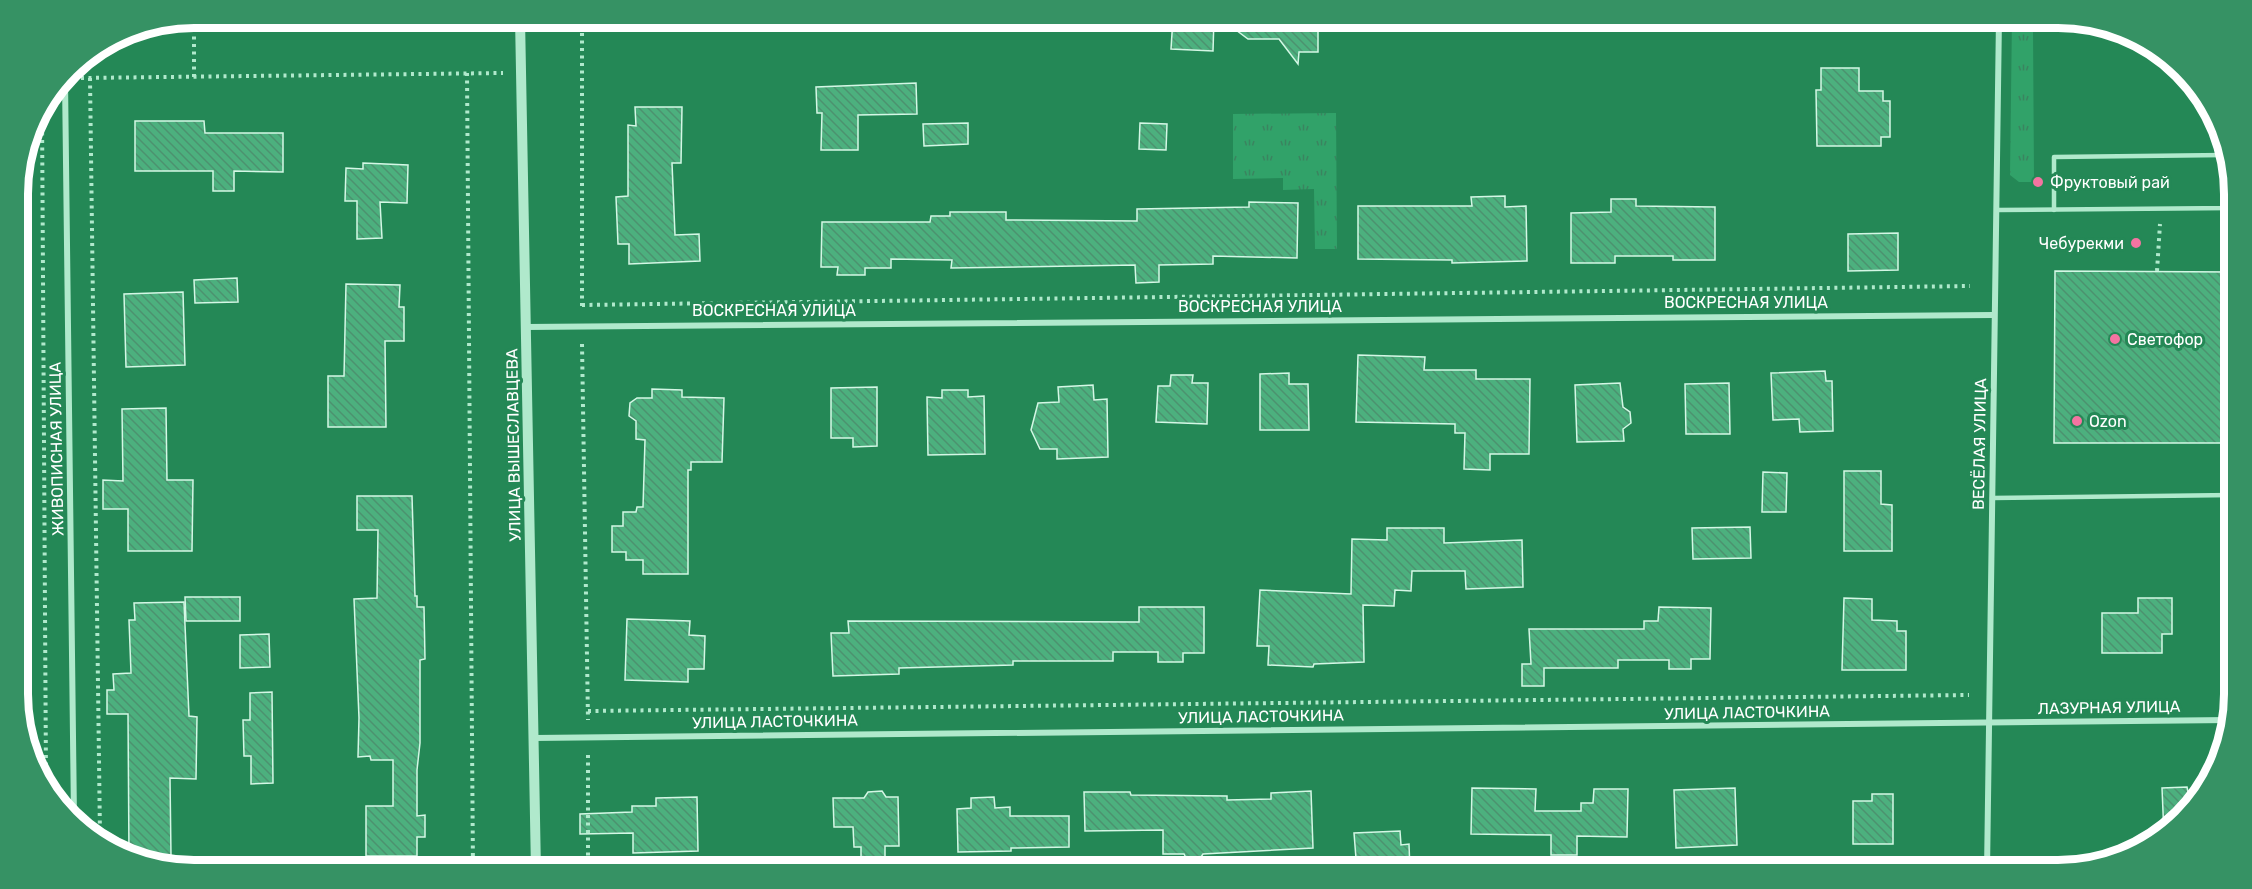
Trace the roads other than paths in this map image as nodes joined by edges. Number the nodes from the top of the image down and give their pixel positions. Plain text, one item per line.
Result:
1 (1999, 28) edge
2 (520, 29) edge
3 (64, 92) edge
4 (2219, 155) edge
5 (2224, 208) edge
6 (1997, 210) junction
7 (2054, 210) junction
8 (1994, 315) junction
9 (526, 327) junction
10 (2224, 495) edge
11 (1992, 498) junction
12 (2221, 720) edge
13 (1989, 722) junction
14 (534, 738) junction
15 (74, 808) edge
16 (536, 860) edge
17 (1987, 860) edge

1 - 6 street, ВЕСЁЛАЯ УЛИЦА
2 - 9 street, УЛИЦА ВЫШЕСЛАВЦЕВА
3 - 15 street, ЖИВОПИСНАЯ УЛИЦА
4 - 7 lane
5 - 7 lane
6 - 7 lane
6 - 8 street, ВЕСЁЛАЯ УЛИЦА
8 - 9 street, ВОСКРЕСНАЯ УЛИЦА
8 - 11 street, ВЕСЁЛАЯ УЛИЦА
9 - 14 street, УЛИЦА ВЫШЕСЛАВЦЕВА
10 - 11 lane
11 - 13 street, ВЕСЁЛАЯ УЛИЦА
12 - 13 street, ЛАЗУРНАЯ УЛИЦА
13 - 14 street, УЛИЦА ЛАСТОЧКИНА
13 - 17 street, ВЕСЁЛАЯ УЛИЦА
14 - 16 street, УЛИЦА ВЫШЕСЛАВЦЕВА

